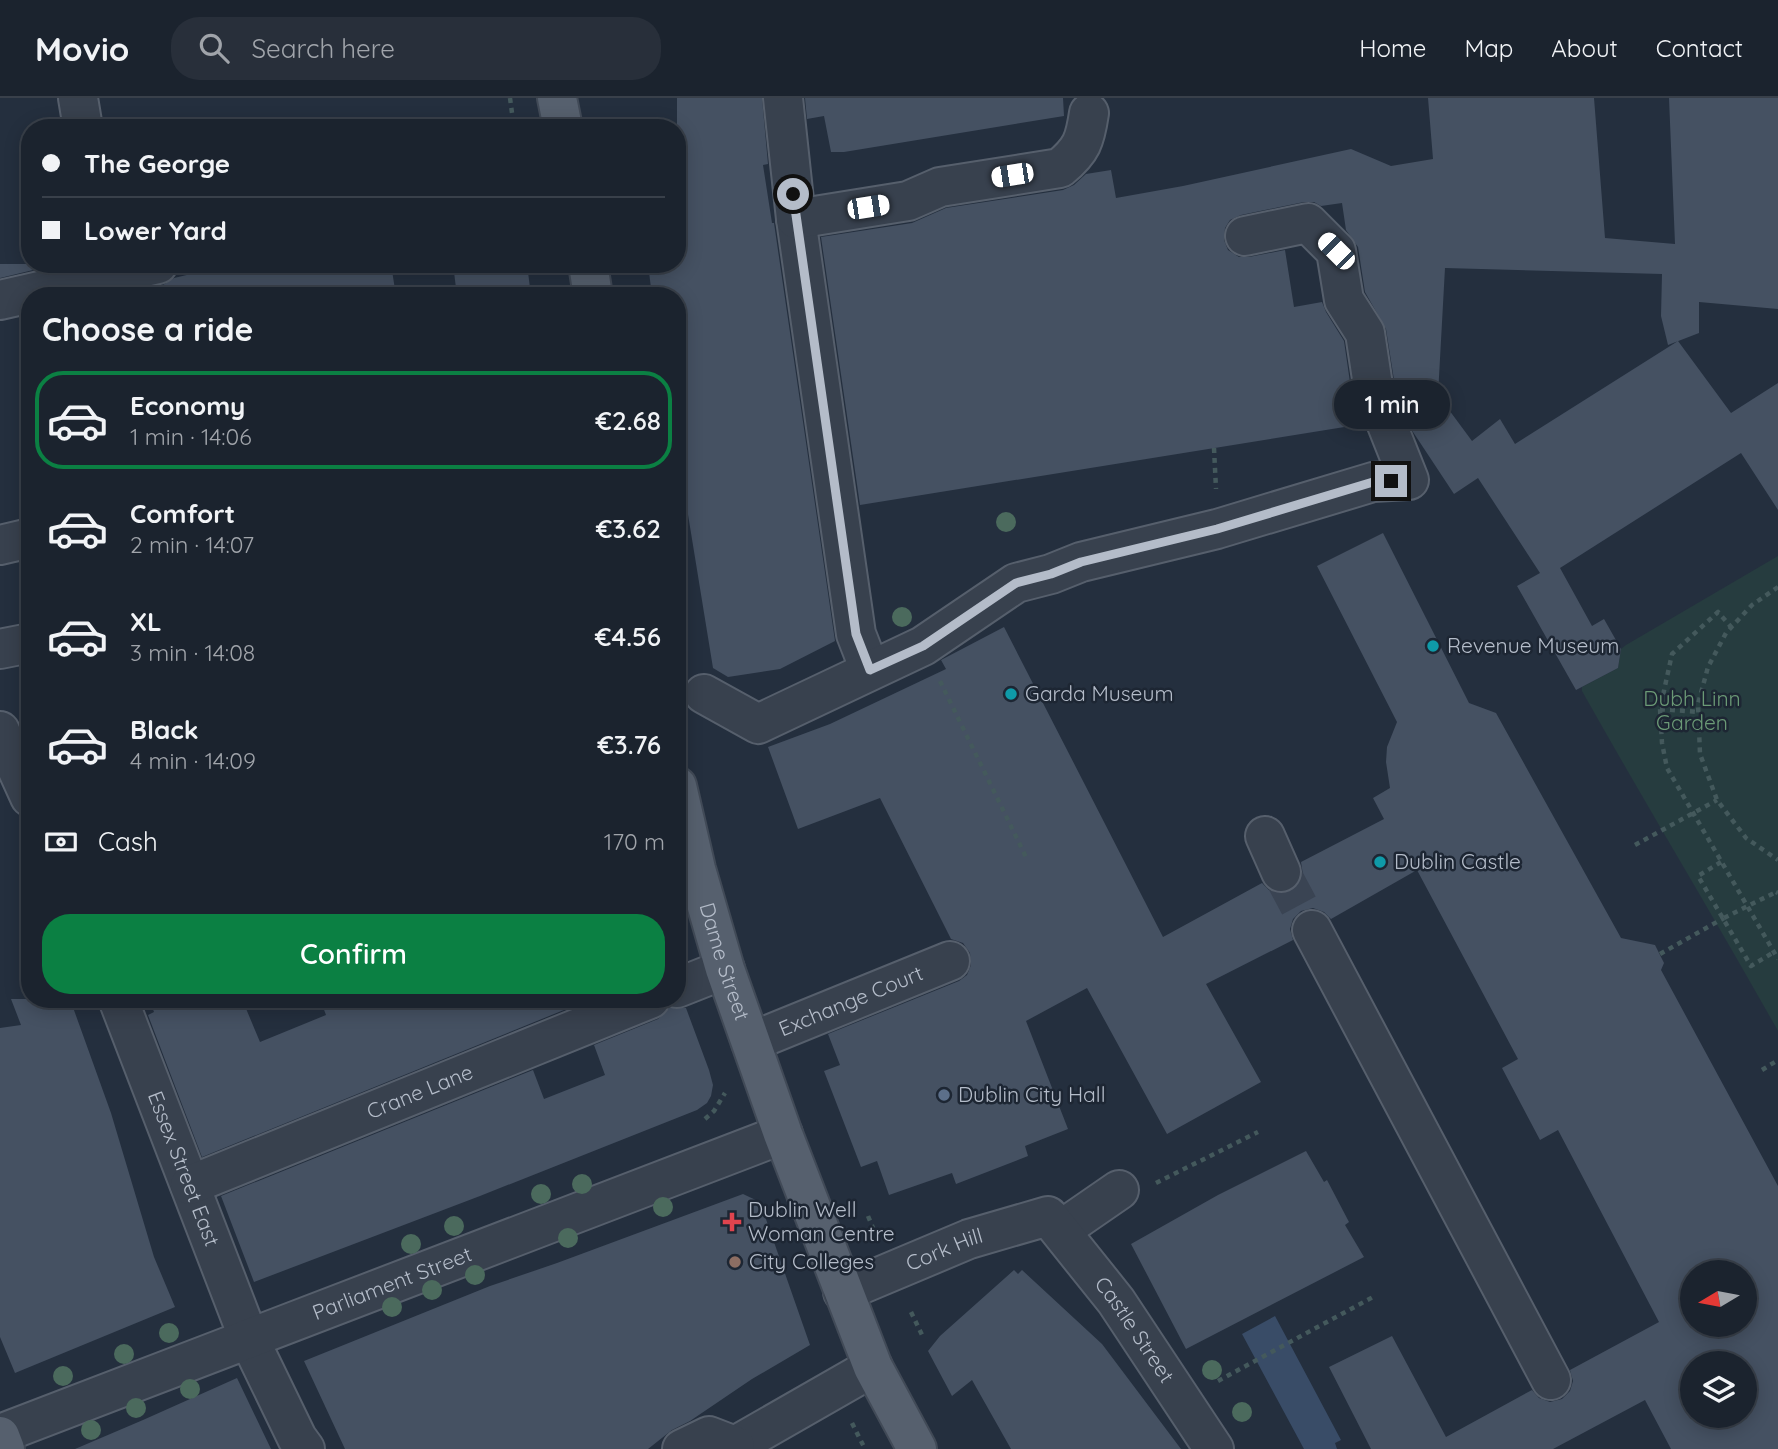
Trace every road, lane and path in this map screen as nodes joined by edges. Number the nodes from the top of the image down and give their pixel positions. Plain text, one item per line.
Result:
1 (78, 98) edge
2 (510, 98) edge
3 (557, 98) edge
4 (783, 98) edge
5 (1090, 113) dead end
6 (82, 119) edge
7 (513, 119) edge
8 (561, 119) edge
9 (796, 219) junction
10 (1245, 236) dead end
11 (118, 273) edge
12 (87, 280) edge
13 (57, 287) edge
14 (21, 295) edge
15 (0, 300) edge
16 (21, 540) edge
17 (0, 545) edge
18 (1778, 587) edge
19 (1732, 628) junction
20 (21, 645) edge
21 (923, 646) junction
22 (0, 649) edge
23 (870, 670) junction
24 (704, 694) dead end
25 (1660, 709) junction
26 (1699, 712) junction
27 (0, 731) edge
28 (21, 777) edge
29 (1717, 800) junction
30 (1693, 813) junction
31 (686, 825) edge
32 (1265, 836) dead end
33 (1634, 845) dead end
34 (1027, 859) dead end
35 (1778, 860) edge
36 (1721, 862) junction
37 (1281, 872) tunnel mouth
38 (1777, 893) edge
39 (1724, 918) junction
40 (1312, 930) tunnel mouth
41 (1774, 952) junction
42 (1660, 954) dead end
43 (1778, 959) edge
44 (950, 961) dead end
45 (725, 969) junction
46 (686, 984) edge
47 (121, 1008) edge
48 (628, 1008) edge
49 (751, 1042) junction
50 (1778, 1060) edge
51 (1762, 1070) dead end
52 (721, 1080) dead end
53 (698, 1126) dead end
54 (1258, 1132) dead end
55 (783, 1134) junction
56 (190, 1185) junction
57 (1119, 1190) joint
58 (868, 1216) dead end
59 (1055, 1223) junction
60 (873, 1228) dead end
61 (843, 1292) junction
62 (1373, 1297) dead end
63 (911, 1312) dead end
64 (923, 1337) dead end
65 (249, 1339) junction
66 (873, 1367) junction
67 (1551, 1380) dead end
68 (1208, 1387) dead end
69 (0, 1435) edge
70 (736, 1448) edge
71 (5, 1449) edge
72 (305, 1449) edge
73 (682, 1449) edge
74 (917, 1449) edge
75 (1214, 1449) edge

1 - 6 street
2 - 7 path
3 - 8 main road
4 - 9 street
5 - 9 street
9 - 23 street
10 - 21 street
11 - 12 street
12 - 13 street
14 - 15 street
16 - 17 street
18 - 19 path
19 - 25 path
19 - 26 path
20 - 22 street
21 - 23 street
21 - 34 path
23 - 24 street
25 - 26 path
25 - 30 path
26 - 29 path
27 - 28 street
29 - 30 path
29 - 35 path
30 - 33 path
30 - 36 path
31 - 45 main road, Dame Street
32 - 37 street
36 - 39 path
36 - 41 path
38 - 39 path, bridge
39 - 41 path
39 - 42 path
40 - 67 street
41 - 43 path
44 - 49 street, Exchange Court
45 - 46 street
45 - 49 main road, Dame Street
47 - 56 street, Essex Street East
48 - 56 street, Crane Lane
49 - 55 main road, Dame Street
50 - 51 path
52 - 53 path
54 - 57 path
55 - 61 main road
55 - 65 street, Parliament Street
56 - 65 street, Essex Street East
57 - 59 street, Cork Hill
58 - 60 path
59 - 61 street, Cork Hill
59 - 75 street, Castle Street
61 - 66 main road
62 - 68 path
63 - 64 path
65 - 69 street, Parliament Street
65 - 72 street, Essex Street East
66 - 70 street
66 - 74 main road
69 - 71 main road
70 - 73 street

